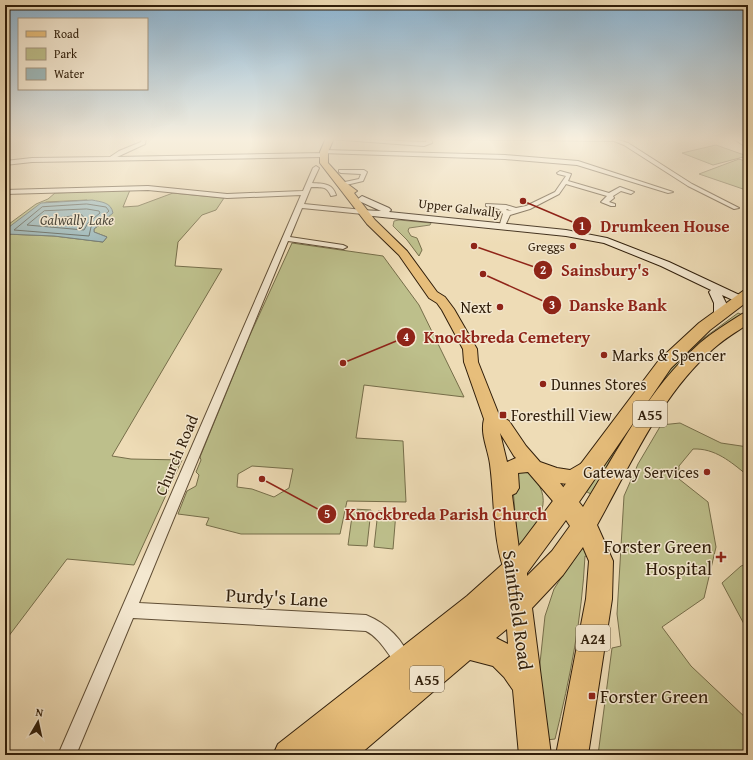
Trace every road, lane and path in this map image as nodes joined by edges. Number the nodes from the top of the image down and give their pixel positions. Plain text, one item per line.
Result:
1 (314, 173) edge
2 (333, 173) edge
3 (364, 173) edge
4 (562, 173) edge
5 (613, 173) edge
6 (672, 173) edge
7 (565, 182) junction
8 (343, 185) junction
9 (307, 189) junction
10 (5, 192) edge
11 (631, 192) dead end
12 (670, 192) dead end
13 (354, 193) junction
14 (332, 195) dead end
15 (610, 195) junction
16 (359, 201) junction
17 (488, 205) dead end
18 (613, 205) dead end
19 (300, 206) junction
20 (736, 208) dead end
21 (341, 210) junction
22 (505, 210) junction
23 (363, 212) junction
24 (375, 213) junction
25 (404, 215) junction
26 (502, 227) junction
27 (386, 231) junction
28 (287, 239) junction
29 (343, 247) dead end
30 (676, 269) junction
31 (715, 292) junction
32 (746, 302) edge
33 (720, 312) junction
34 (705, 326) junction
35 (492, 419) junction
36 (532, 465) junction
37 (590, 466) junction
38 (565, 501) junction
39 (506, 517) junction
40 (585, 524) junction
41 (514, 570) junction
42 (518, 603) junction
43 (128, 610) junction
44 (468, 646) junction
45 (406, 663) junction
46 (528, 688) junction
47 (67, 755) edge
48 (289, 755) edge
49 (334, 755) edge
50 (535, 755) edge
51 (572, 755) edge

1 - 9 street, Church Road
2 - 8 main road, Saintfield Road
3 - 8 street
4 - 7 street
5 - 12 street
6 - 20 street
7 - 15 street
7 - 22 street
8 - 13 main road, Saintfield Road
8 - 16 main road, Saintfield Road
9 - 10 street
9 - 14 street
9 - 19 street, Church Road
11 - 15 street
13 - 16 main road, Saintfield Road
13 - 23 main road
15 - 18 street
16 - 21 street
16 - 23 main road, Saintfield Road
16 - 24 main road, Saintfield Road
16 - 25 street
17 - 22 street
19 - 21 street
19 - 28 street, Church Road
21 - 23 street
22 - 26 street
23 - 24 street, Upper Galwally
23 - 27 main road, Saintfield Road
24 - 25 street, Upper Galwally
24 - 27 main road
25 - 26 street, Upper Galwally
25 - 27 street
26 - 30 street, Upper Galwally
27 - 35 main road, Saintfield Road
28 - 29 street
28 - 43 street, Church Road
30 - 31 street
30 - 32 street, Upper Galwally
31 - 32 street
31 - 33 street
32 - 33 highway, A55
32 - 34 highway
32 - 40 highway, A55
33 - 34 highway, A55
34 - 37 highway, A55
35 - 36 main road, A24
35 - 39 main road, Saintfield Road
36 - 37 main road
36 - 38 main road, A24
36 - 39 main road
37 - 38 highway, A55
38 - 40 highway, A24
38 - 41 highway, A55
39 - 41 main road, Saintfield Road
40 - 42 highway, A55
40 - 51 highway, A24
41 - 42 highway, Saintfield Road
41 - 45 highway, A55
42 - 44 highway, A55
42 - 46 highway, Saintfield Road
43 - 45 street, Purdy's Lane
43 - 47 street, Church Road
44 - 46 highway
44 - 49 highway, A55
45 - 48 highway, A55
46 - 50 highway, Saintfield Road

